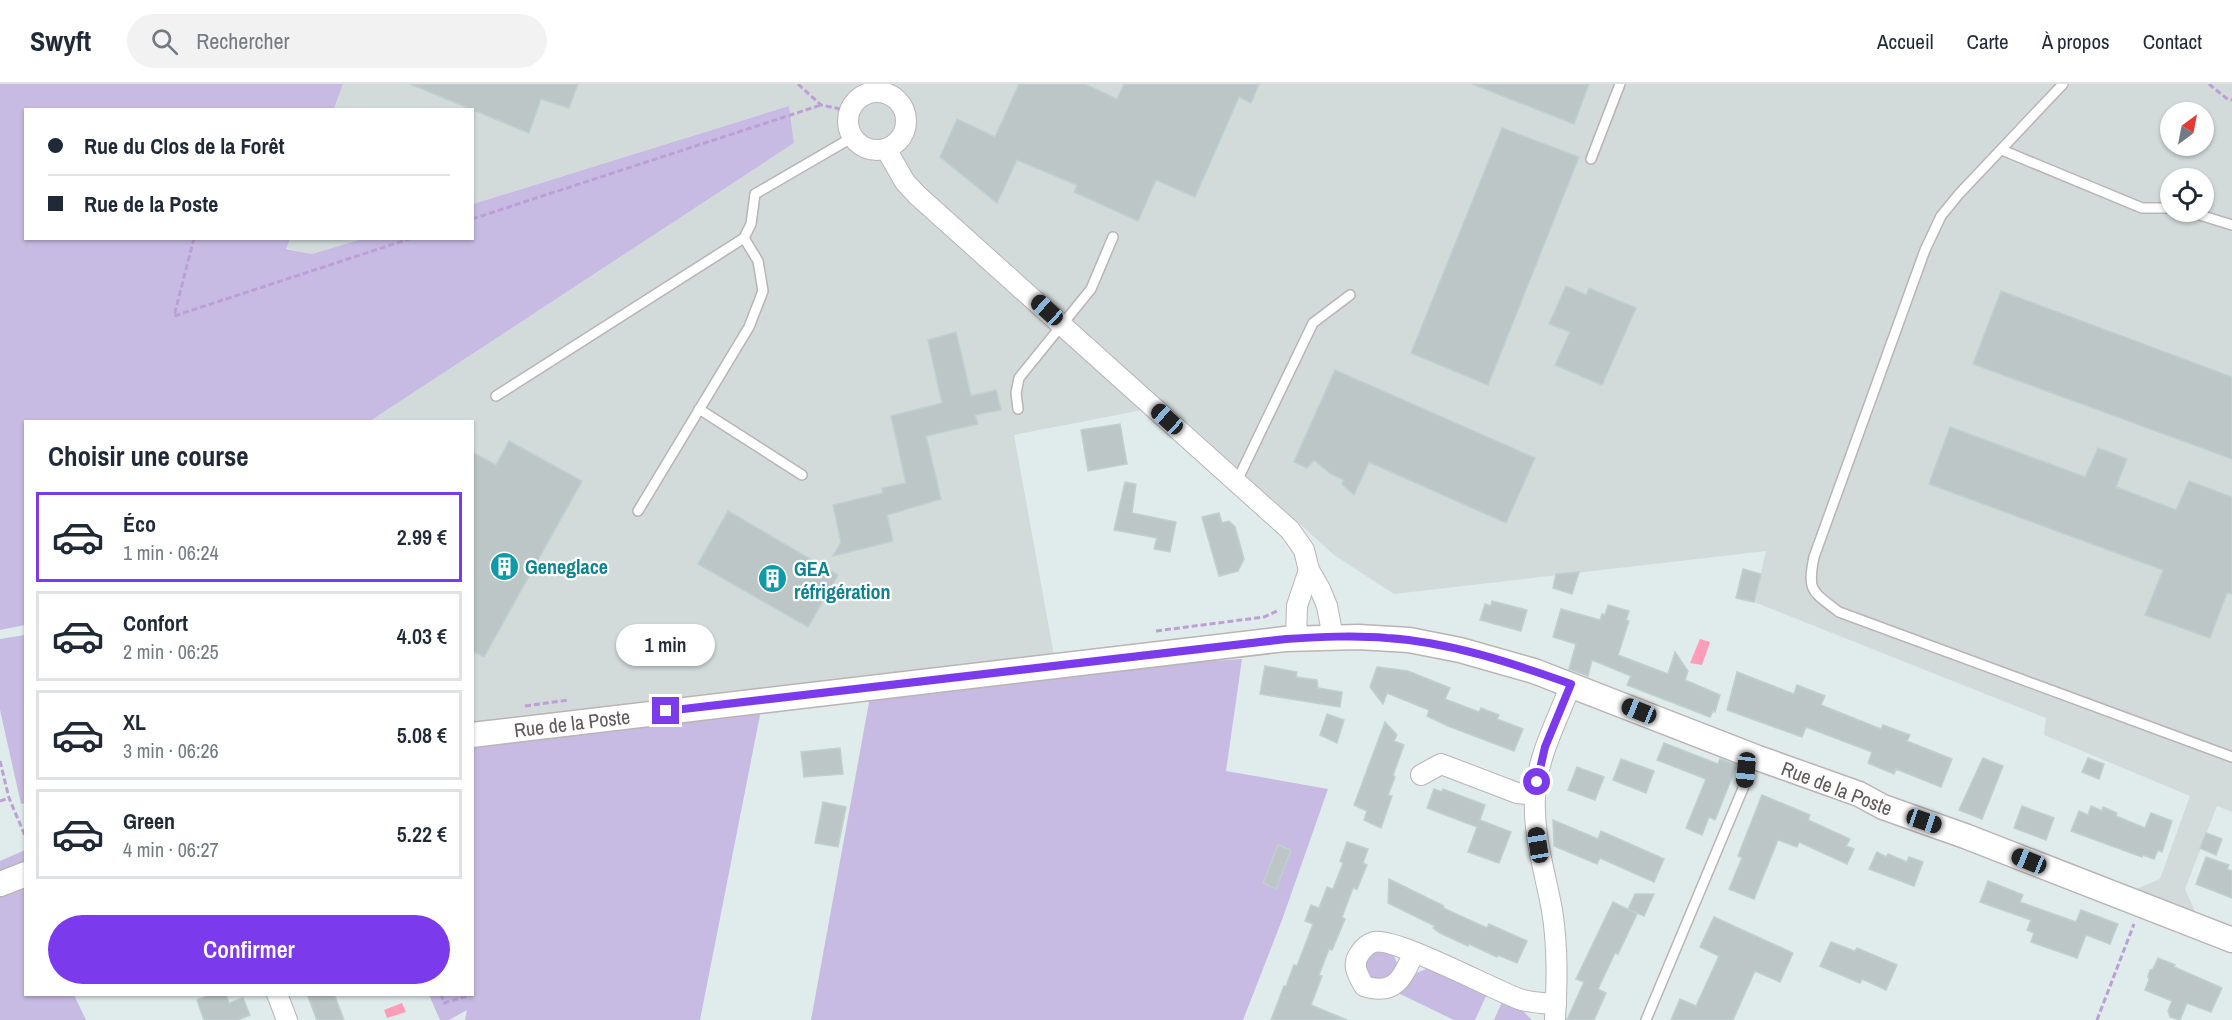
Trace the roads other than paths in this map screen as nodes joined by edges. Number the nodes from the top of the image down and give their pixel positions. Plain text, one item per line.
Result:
1 (1620, 84) edge
2 (2064, 84) edge
3 (889, 89) edge
4 (853, 137) junction
5 (886, 149) junction
6 (2002, 150) junction
7 (1592, 159) dead end
8 (2160, 208) edge
9 (2214, 219) edge
10 (2232, 225) edge
11 (1113, 237) dead end
12 (744, 238) junction
13 (1350, 295) dead end
14 (1063, 325) junction
15 (496, 396) dead end
16 (1018, 409) dead end
17 (699, 410) junction
18 (802, 475) dead end
19 (1237, 482) junction
20 (638, 511) dead end
21 (1309, 570) junction
22 (1333, 637) junction
23 (1296, 638) junction
24 (1571, 684) junction
25 (474, 735) edge
26 (1748, 754) junction
27 (2232, 758) edge
28 (1421, 775) dead end
29 (1535, 795) junction
30 (24, 875) edge
31 (0, 884) edge
32 (2232, 940) edge
33 (1414, 952) dead end
34 (278, 996) edge
35 (1555, 1012) edge
36 (287, 1020) edge
37 (1646, 1020) edge

1 - 7 lane
2 - 6 lane
3 - 4 street
3 - 5 street
4 - 5 street
4 - 12 lane
5 - 14 street
6 - 8 lane
6 - 27 lane
9 - 10 lane
11 - 14 lane
12 - 15 lane
12 - 17 lane
13 - 19 lane
14 - 16 lane
14 - 19 street
17 - 18 lane
17 - 20 lane
19 - 21 street
21 - 22 street
21 - 23 street
22 - 23 street, Rue de la Poste
22 - 24 street, Rue de la Poste
23 - 25 street, Rue de la Poste
24 - 26 street, Rue de la Poste
24 - 29 street
26 - 32 street, Rue de la Poste
26 - 37 lane
28 - 29 street
29 - 35 street
30 - 31 street
33 - 35 street
34 - 36 street

